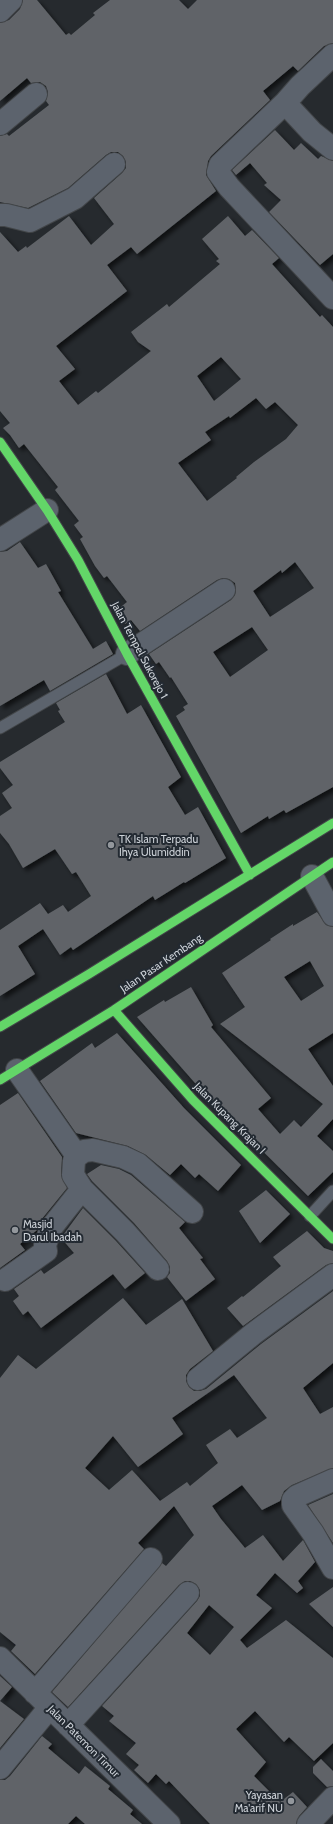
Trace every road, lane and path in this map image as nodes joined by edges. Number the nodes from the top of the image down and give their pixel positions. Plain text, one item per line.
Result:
1 (11, 0) edge
2 (0, 11) edge
3 (333, 55) edge
4 (36, 94) dead end
5 (285, 103) junction
6 (0, 124) edge
7 (333, 149) edge
8 (114, 164) dead end
9 (0, 215) edge
10 (333, 298) edge
11 (0, 442) edge
12 (47, 510) junction
13 (0, 540) edge
14 (224, 590) dead end
15 (127, 654) junction
16 (0, 728) edge
17 (333, 823) edge
18 (333, 862) edge
19 (250, 875) junction
20 (312, 876) junction
21 (333, 915) edge
22 (114, 1010) junction
23 (0, 1027) edge
24 (8, 1075) edge
25 (77, 1156) junction
26 (82, 1189) junction
27 (333, 1191) edge
28 (192, 1212) dead end
29 (310, 1216) junction
30 (333, 1239) edge
31 (158, 1269) dead end
32 (333, 1275) edge
33 (5, 1280) dead end
34 (198, 1379) dead end
35 (333, 1480) edge
36 (151, 1559) dead end
37 (333, 1568) edge
38 (188, 1593) dead end
39 (0, 1658) edge
40 (42, 1700) junction
41 (68, 1725) junction
42 (0, 1768) edge
43 (333, 1798) edge
44 (165, 1823) edge
45 (308, 1824) edge

1 - 2 street
3 - 5 street
4 - 6 street
5 - 7 street
5 - 10 street
8 - 9 street
11 - 12 main road, Jalan Tempel Sukorejo 1
12 - 13 street
12 - 15 main road, Jalan Tempel Sukorejo 1
14 - 15 street
15 - 16 lane
15 - 19 main road, Jalan Tempel Sukorejo 1
17 - 19 main road
18 - 20 main road, Jalan Pasar Kembang
19 - 23 main road
20 - 21 street
20 - 22 main road, Jalan Pasar Kembang
22 - 24 main road, Jalan Pasar Kembang
22 - 29 main road, Jalan Kupang Krajan I
24 - 25 street
25 - 26 street
25 - 28 street
26 - 31 street
26 - 33 street
27 - 29 lane
29 - 30 main road, Jalan Kupang Krajan I
32 - 34 street
35 - 37 street
36 - 40 street
38 - 41 street
39 - 40 street, Jalan Patemon Timur
40 - 41 street, Jalan Patemon Timur
40 - 42 street
41 - 44 street, Jalan Patemon Timur
43 - 45 street

